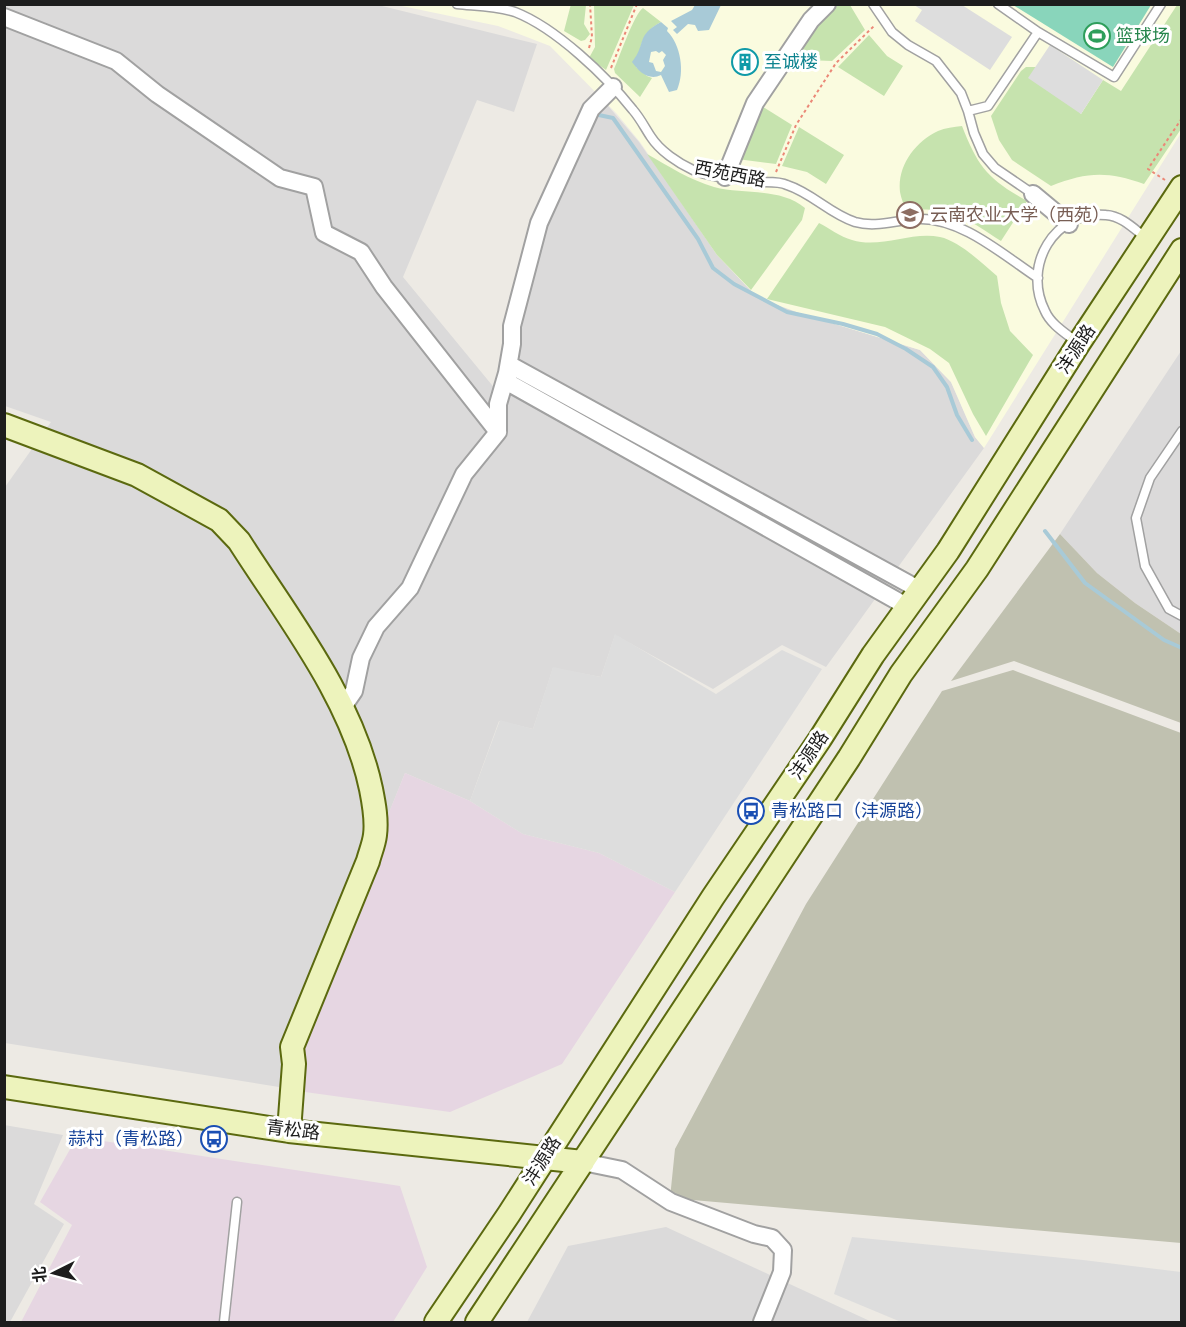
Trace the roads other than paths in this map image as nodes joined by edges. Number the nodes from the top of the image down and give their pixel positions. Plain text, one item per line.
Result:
1 (457, 4) edge
2 (827, 4) edge
3 (873, 4) edge
4 (998, 4) edge
5 (1161, 4) edge
6 (4, 17) edge
7 (1038, 32) junction
8 (609, 84) junction
9 (969, 111) junction
10 (725, 177) junction
11 (1182, 187) edge
12 (1033, 194) joint
13 (1069, 224) junction
14 (1148, 239) junction
15 (1181, 251) edge
16 (1038, 278) junction
17 (1079, 343) junction
18 (507, 373) junction
19 (4, 425) edge
20 (1182, 431) edge
21 (498, 432) junction
22 (914, 599) junction
23 (1182, 616) edge
24 (942, 618) junction
25 (873, 655) junction
26 (902, 674) junction
27 (343, 706) junction
28 (4, 1087) edge
29 (289, 1131) junction
30 (544, 1157) junction
31 (584, 1162) junction
32 (237, 1202) dead end
33 (224, 1323) edge
34 (436, 1323) edge
35 (477, 1323) edge
36 (762, 1323) edge

1 - 8 lane, 西苑西路
2 - 10 street
3 - 9 lane
4 - 7 lane
5 - 7 lane
6 - 21 street
7 - 9 lane
8 - 10 lane, 西苑西路
8 - 18 street
9 - 12 lane
10 - 16 lane, 西苑西路
11 - 14 main road, 沣源路
12 - 13 street
13 - 14 lane
13 - 16 lane
14 - 17 main road, 沣源路
15 - 24 main road, 沣源路
16 - 17 lane
17 - 22 main road, 沣源路
18 - 21 street
18 - 22 street
19 - 27 main road
20 - 23 lane
21 - 27 street
22 - 24 main road
22 - 25 main road, 沣源路
24 - 26 main road, 沣源路
25 - 26 main road
25 - 30 main road, 沣源路
26 - 31 main road, 沣源路
27 - 29 main road
28 - 29 main road, 青松路
29 - 30 main road, 青松路
30 - 31 main road, 青松路
30 - 34 main road, 沣源路
31 - 35 main road, 沣源路
31 - 36 street
32 - 33 lane

